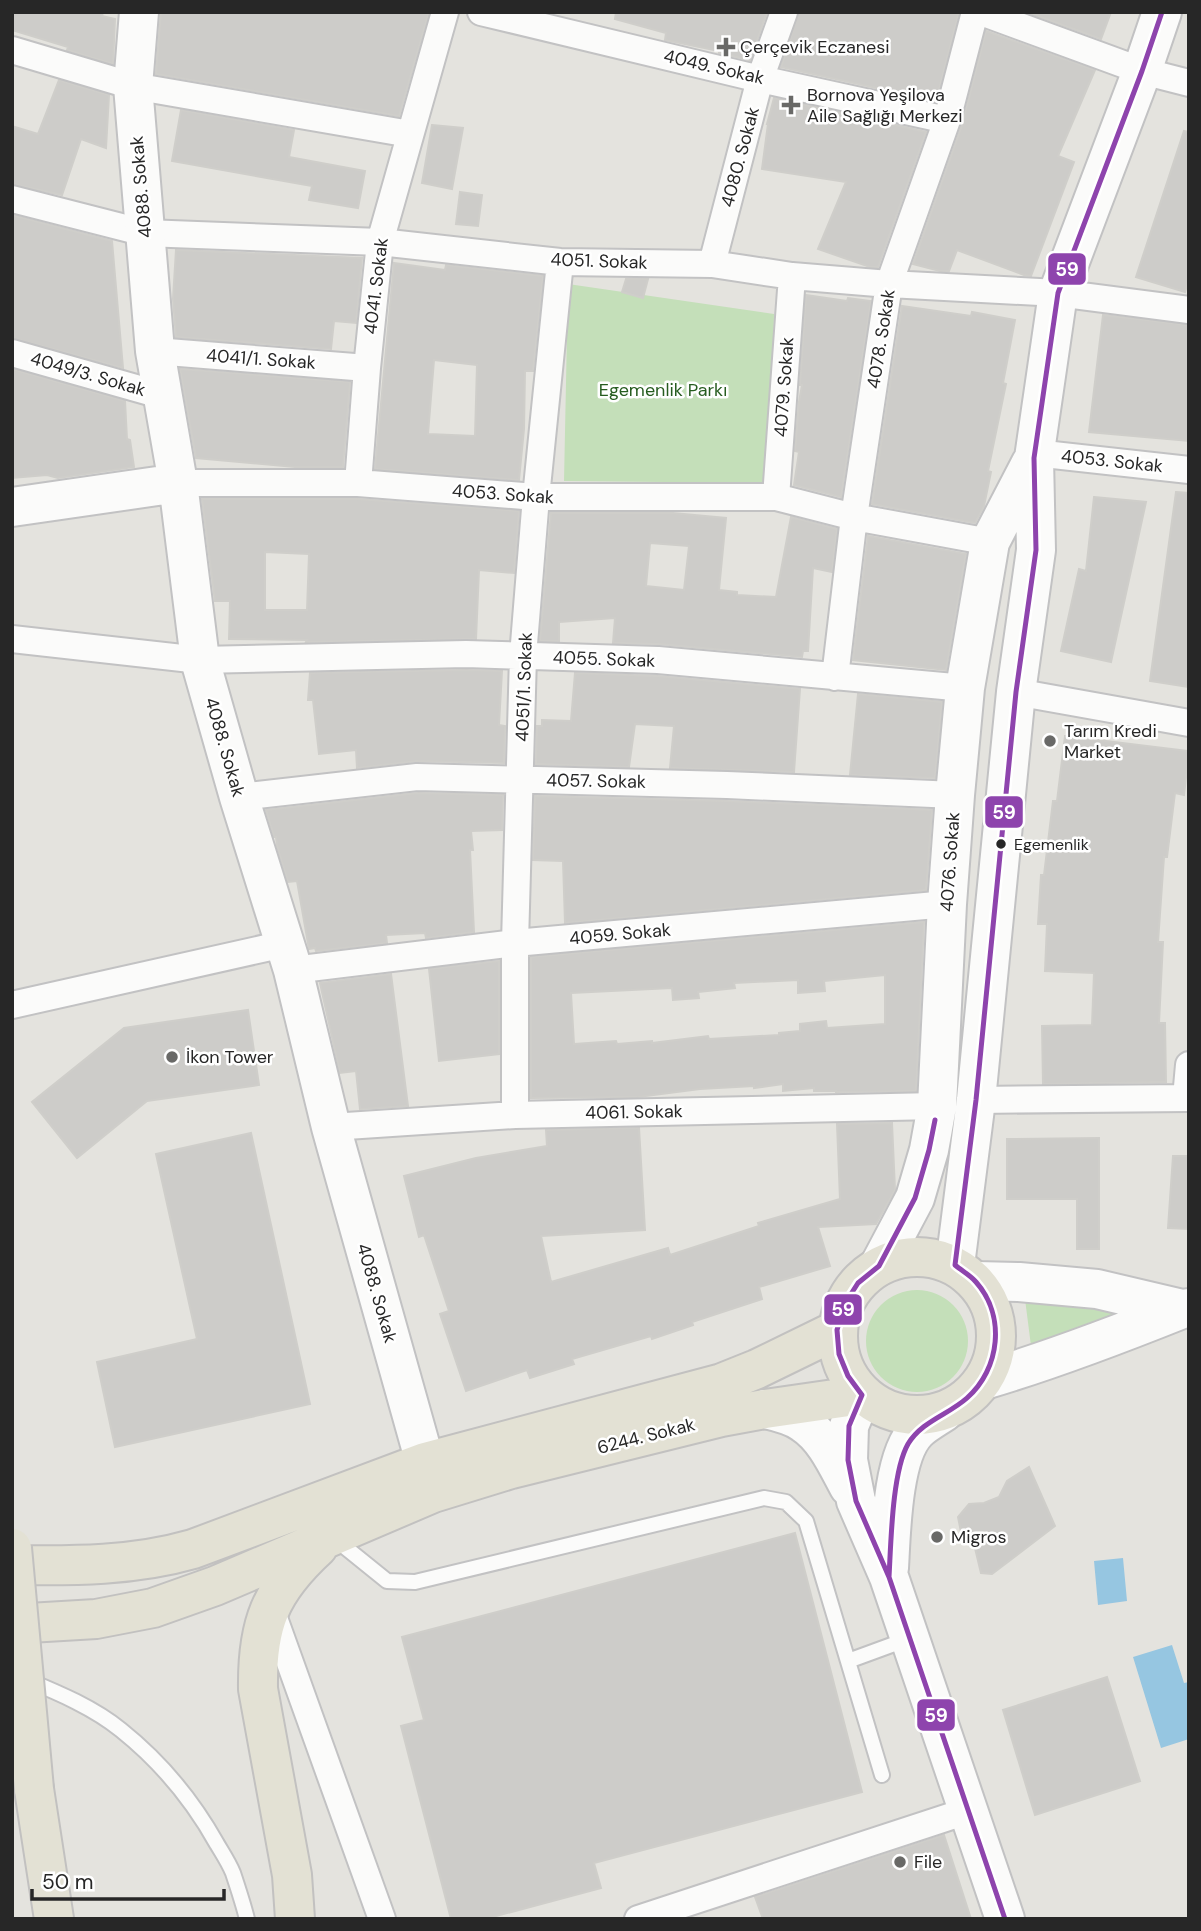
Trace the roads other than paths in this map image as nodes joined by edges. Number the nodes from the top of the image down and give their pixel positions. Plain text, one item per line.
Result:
1 (139, 12) edge
2 (445, 12) edge
3 (481, 12) edge
4 (784, 12) edge
5 (975, 12) edge
6 (981, 12) edge
7 (1162, 12) edge
8 (12, 50) edge
9 (1142, 71) junction
10 (760, 79) junction
11 (1189, 83) edge
12 (133, 86) junction
13 (947, 120) junction
14 (410, 134) junction
15 (12, 200) edge
16 (145, 233) junction
17 (380, 243) junction
18 (560, 262) junction
19 (712, 264) junction
20 (792, 276) junction
21 (889, 284) junction
22 (1058, 293) junction
23 (1189, 310) edge
24 (155, 351) junction
25 (12, 353) edge
26 (367, 368) junction
27 (164, 396) junction
28 (1034, 456) junction
29 (1189, 470) edge
30 (178, 483) junction
31 (358, 483) junction
32 (536, 497) junction
33 (776, 497) junction
34 (12, 507) edge
35 (854, 517) junction
36 (990, 542) junction
37 (12, 639) edge
38 (523, 656) junction
39 (200, 660) junction
40 (835, 677) junction
41 (965, 688) junction
42 (1016, 692) junction
43 (1189, 723) edge
44 (521, 779) junction
45 (955, 795) junction
46 (239, 797) junction
47 (947, 904) junction
48 (515, 943) junction
49 (289, 957) junction
50 (12, 1005) edge
51 (1189, 1065) edge
52 (1187, 1098) edge
53 (976, 1100) junction
54 (937, 1106) junction
55 (515, 1115) junction
56 (331, 1127) junction
57 (879, 1266) junction
58 (965, 1273) junction
59 (1185, 1308) edge
60 (837, 1330) junction
61 (984, 1380) junction
62 (862, 1395) junction
63 (765, 1409) junction
64 (944, 1412) junction
65 (429, 1477) junction
66 (856, 1501) junction
67 (331, 1536) junction
68 (12, 1548) edge
69 (12, 1565) edge
70 (889, 1577) junction
71 (270, 1607) junction
72 (12, 1624) edge
73 (909, 1639) junction
74 (848, 1661) junction
75 (12, 1674) edge
76 (882, 1775) dead end
77 (967, 1811) junction
78 (54, 1919) edge
79 (247, 1919) edge
80 (295, 1919) edge
81 (382, 1919) edge
82 (638, 1919) edge
83 (1005, 1919) edge

1 - 12 main road, 4088. Sokak
2 - 14 street, 4041. Sokak
3 - 10 street, 4049. Sokak
4 - 10 street, 4080. Sokak
5 - 13 street, 4078. Sokak
6 - 9 street
7 - 9 main road, 4076. Sokak
8 - 12 street
9 - 11 street
9 - 22 main road, 4076. Sokak
10 - 13 street, 4049. Sokak
10 - 19 street, 4080. Sokak
12 - 14 street
12 - 16 main road, 4088. Sokak
13 - 21 street, 4078. Sokak
14 - 17 street, 4041. Sokak
15 - 16 street, 4051. Sokak
16 - 17 street, 4051. Sokak
16 - 24 main road, 4088. Sokak
17 - 18 street, 4051. Sokak
17 - 26 street, 4041. Sokak
18 - 19 street, 4051. Sokak
18 - 32 street, 4051/1. Sokak
19 - 20 street, 4051. Sokak
20 - 21 street, 4051. Sokak
20 - 33 street, 4079. Sokak
21 - 22 street, 4051. Sokak
21 - 35 street, 4078. Sokak
22 - 23 street, 4051. Sokak
22 - 28 main road, 4076. Sokak
24 - 26 street, 4041/1. Sokak
24 - 27 main road, 4088. Sokak
25 - 27 street, 4049/3. Sokak
26 - 31 street, 4041. Sokak
27 - 30 main road, 4088. Sokak
28 - 29 street, 4053. Sokak
28 - 36 main road, 4076. Sokak
28 - 42 main road, 4076. Sokak
30 - 31 street, 4053. Sokak
30 - 34 main road, 4053. Sokak
30 - 39 main road, 4088. Sokak
31 - 32 street, 4053. Sokak
32 - 33 street, 4053. Sokak
32 - 38 street, 4051/1. Sokak
33 - 35 street, 4053. Sokak
35 - 36 street, 4053. Sokak
35 - 40 street, 4078. Sokak
36 - 41 main road, 4076. Sokak
37 - 39 street, 4055. Sokak
38 - 39 street, 4055. Sokak
38 - 40 street, 4055. Sokak
38 - 44 street, 4051/1. Sokak
39 - 46 main road, 4088. Sokak
40 - 41 street, 4055. Sokak
41 - 45 main road, 4076. Sokak
42 - 43 street
42 - 53 main road, 4076. Sokak
44 - 45 street, 4057. Sokak
44 - 46 street, 4057. Sokak
44 - 48 street, 4051/1. Sokak
45 - 47 main road, 4076. Sokak
46 - 49 main road, 4088. Sokak
47 - 48 street, 4059. Sokak
47 - 54 main road, 4076. Sokak
48 - 49 street, 4059. Sokak
48 - 55 street, 4051/1. Sokak
49 - 50 street, 4059. Sokak
49 - 56 main road, 4088. Sokak
51 - 52 street
52 - 53 street
53 - 58 main road, 4076. Sokak
54 - 55 street, 4061. Sokak
54 - 57 main road, 4076. Sokak
55 - 56 street, 4061. Sokak
56 - 65 main road, 4088. Sokak
57 - 58 main road
57 - 60 main road
58 - 59 main road
58 - 61 main road
59 - 61 main road
60 - 62 main road
60 - 65 main road, 6244. Sokak
61 - 64 main road
62 - 63 main road, 6244. Sokak
62 - 64 main road
62 - 66 main road
63 - 65 main road, 6244. Sokak
63 - 66 main road
64 - 70 main road
65 - 67 main road
65 - 69 main road
66 - 70 main road
67 - 71 main road
67 - 72 main road
67 - 74 lane
68 - 78 main road, bridge
70 - 73 main road
71 - 80 main road
71 - 81 street
73 - 74 lane
73 - 77 main road
74 - 76 lane
75 - 79 lane
77 - 82 street
77 - 83 main road

